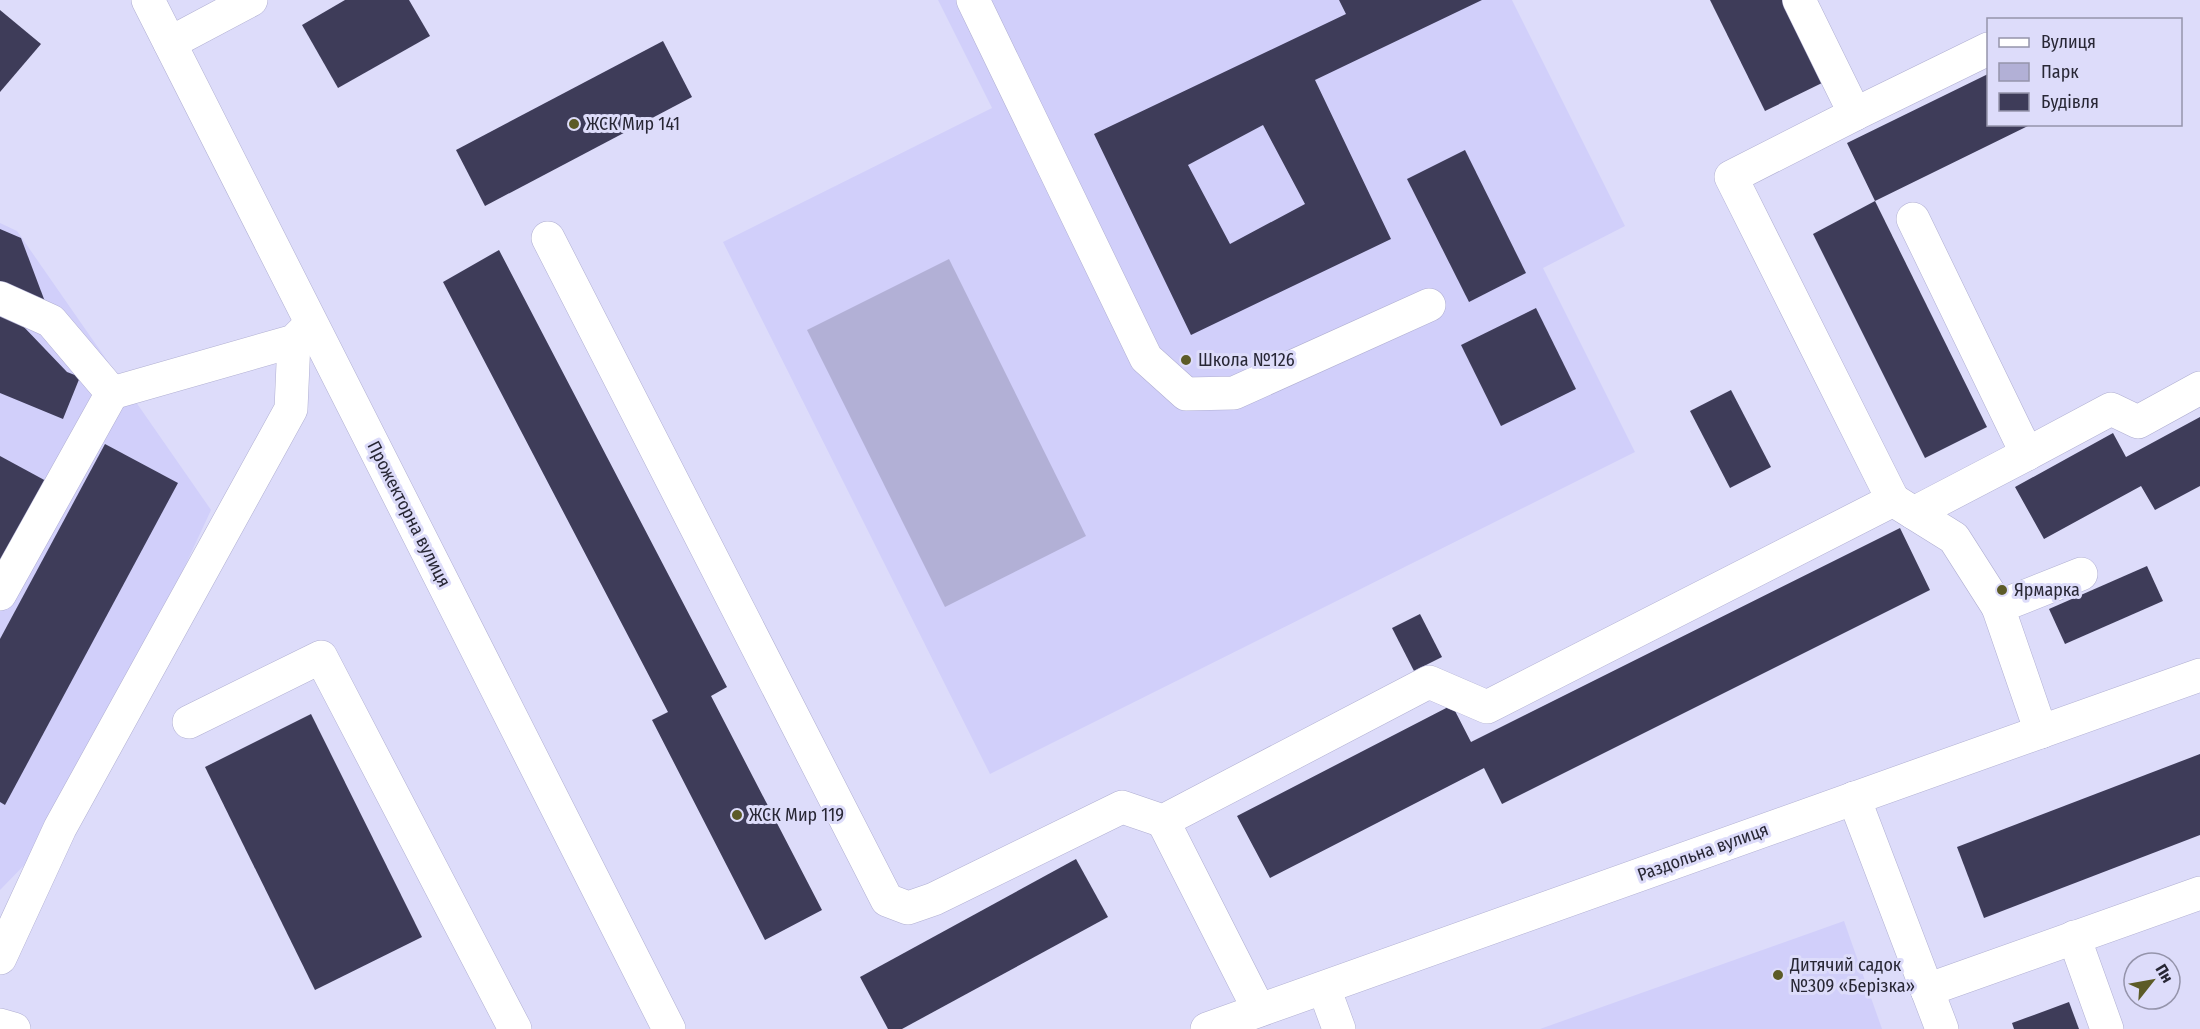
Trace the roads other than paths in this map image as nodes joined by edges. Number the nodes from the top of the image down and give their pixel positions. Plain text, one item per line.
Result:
1 (148, 0) edge
2 (251, 0) edge
3 (1799, 0) edge
4 (979, 2) edge
5 (170, 43) junction
6 (1987, 51) edge
7 (1855, 114) junction
8 (1913, 219) dead end
9 (548, 238) dead end
10 (0, 298) edge
11 (1429, 305) dead end
12 (303, 332) junction
13 (2200, 387) edge
14 (112, 393) junction
15 (2027, 454) junction
16 (1903, 507) junction
17 (2081, 574) dead end
18 (0, 594) edge
19 (1998, 607) junction
20 (2200, 675) edge
21 (189, 722) dead end
22 (2041, 732) junction
23 (1854, 798) junction
24 (1163, 821) junction
25 (2200, 892) edge
26 (2074, 938) junction
27 (0, 958) edge
28 (1324, 987) junction
29 (1927, 990) junction
30 (1259, 1010) junction
31 (0, 1025) edge
32 (14, 1029) edge
33 (515, 1029) edge
34 (669, 1029) edge
35 (1207, 1029) edge
36 (1339, 1029) edge
37 (1942, 1029) edge
38 (2107, 1029) edge

1 - 5 street, Прожекторна вулиця
2 - 5 street
3 - 7 street
4 - 11 street
5 - 12 street, Прожекторна вулиця
6 - 7 street
7 - 16 street
8 - 15 street
9 - 24 street
10 - 14 street
12 - 14 street
12 - 27 street
12 - 34 street, Прожекторна вулиця
13 - 15 street
14 - 18 street
15 - 16 street
16 - 19 street
16 - 24 street
17 - 19 street
19 - 22 street
20 - 22 street, Раздольна вулиця
21 - 33 street
22 - 23 street, Раздольна вулиця
23 - 28 street, Раздольна вулиця
23 - 29 street
24 - 30 street
25 - 26 street
26 - 29 street
26 - 38 street
28 - 30 street, Раздольна вулиця
28 - 36 street
29 - 37 street
30 - 35 street, Раздольна вулиця
31 - 32 street

